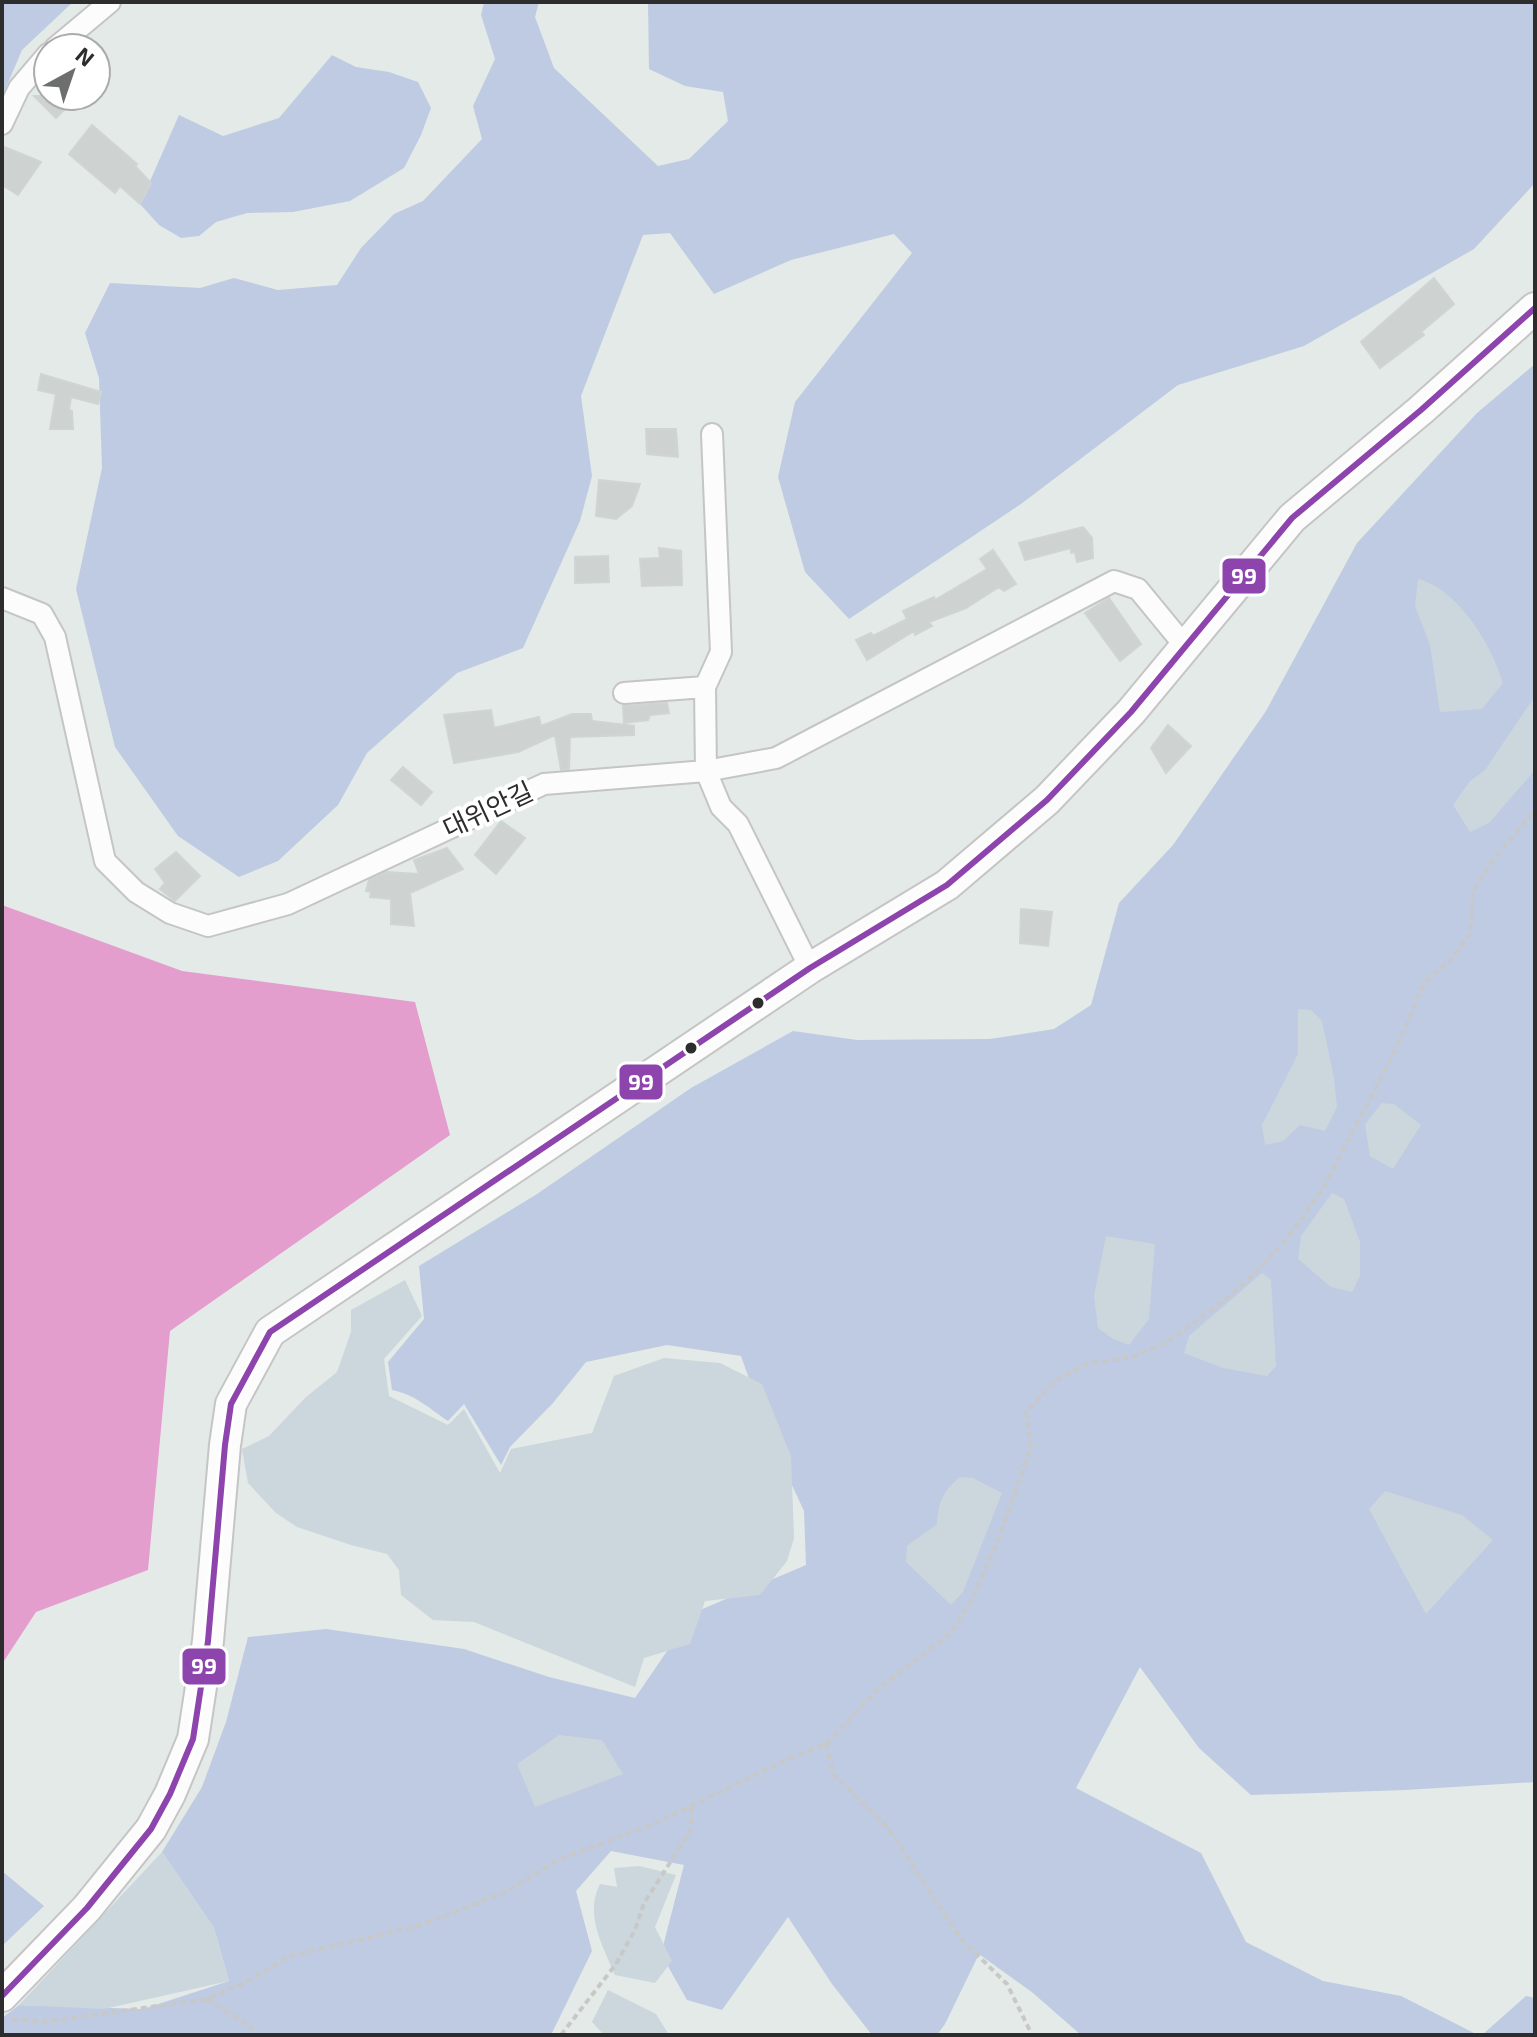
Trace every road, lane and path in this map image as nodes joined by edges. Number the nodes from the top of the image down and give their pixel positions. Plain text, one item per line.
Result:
1 (110, 2) edge
2 (74, 32) edge
3 (32, 73) edge
4 (2, 124) edge
5 (1535, 308) edge
6 (712, 434) dead end
7 (2, 598) edge
8 (1184, 645) junction
9 (705, 687) junction
10 (624, 693) dead end
11 (706, 771) junction
12 (1535, 810) edge
13 (810, 968) junction
14 (826, 1744) junction
15 (691, 1806) junction
16 (2, 1996) edge
17 (207, 1999) junction
18 (2, 2017) edge
19 (256, 2035) edge
20 (561, 2035) edge
21 (1032, 2035) edge

1 - 2 street
3 - 4 street
5 - 8 main road
6 - 9 street
7 - 11 street, 대위안길
8 - 11 street, 대위안길
8 - 13 main road
9 - 10 street
9 - 11 street
11 - 13 street
12 - 14 path
13 - 16 main road
14 - 15 path
14 - 21 path
15 - 17 path
15 - 20 path
17 - 18 path
17 - 19 path

